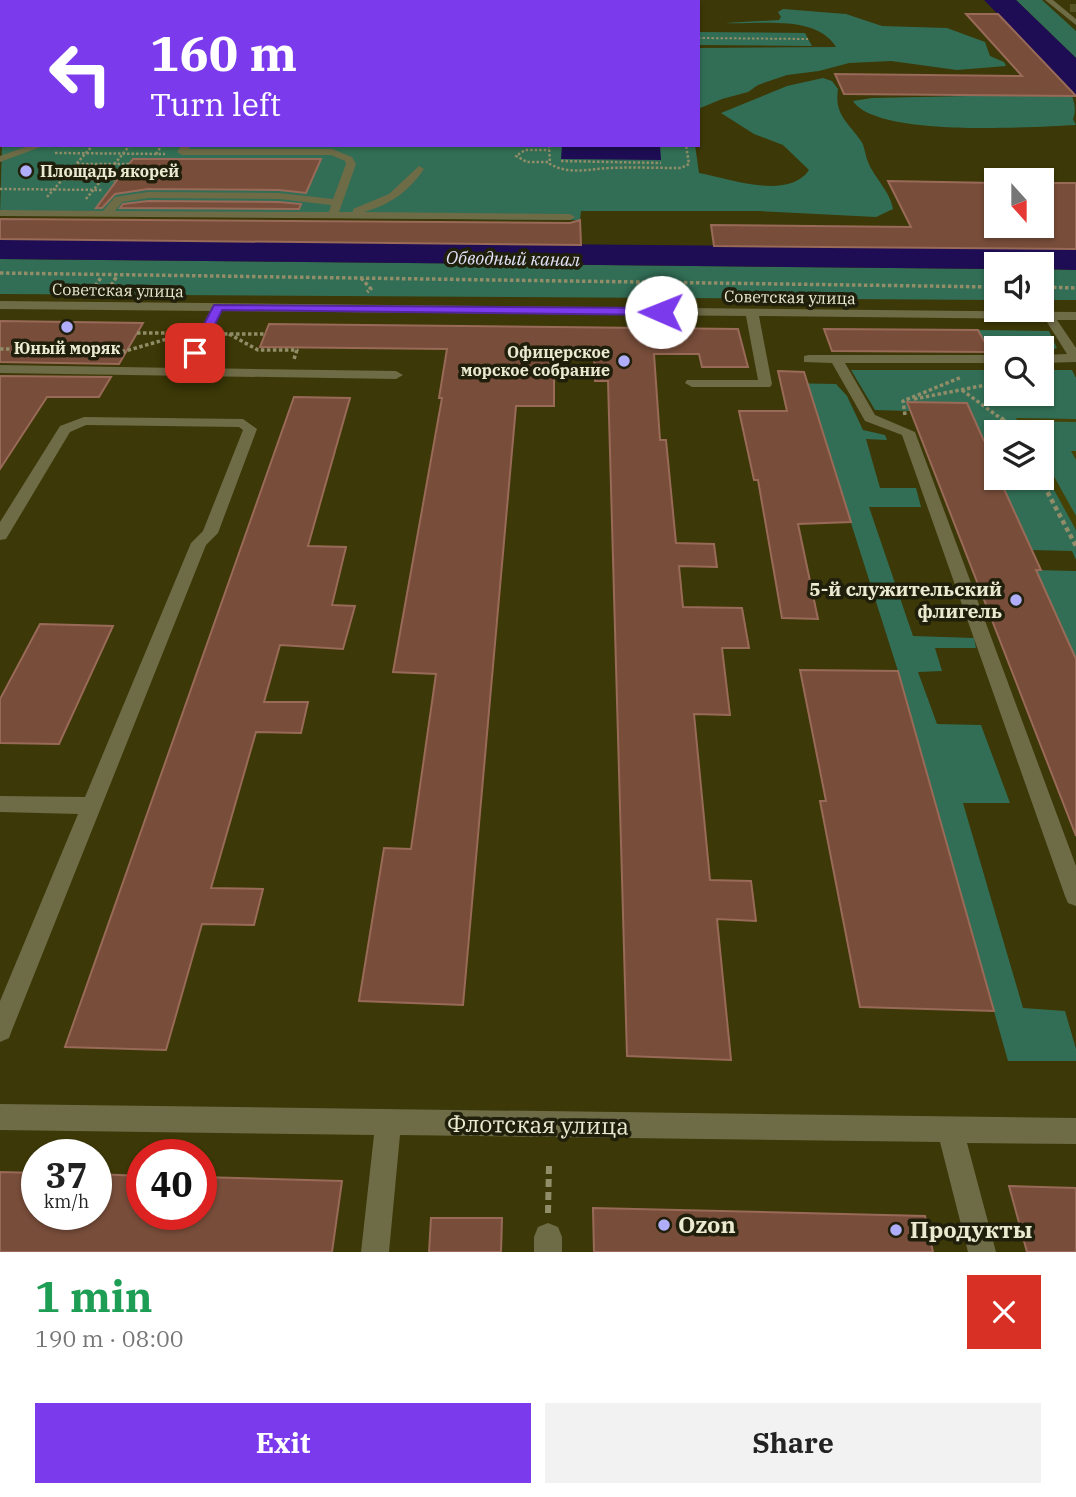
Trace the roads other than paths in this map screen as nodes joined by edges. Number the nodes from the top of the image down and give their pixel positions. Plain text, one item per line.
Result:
1 (76, 0) edge
2 (124, 0) edge
3 (1049, 0) edge
4 (1058, 8) junction
5 (1070, 8) dead end
6 (1076, 23) edge
7 (36, 147) edge
8 (184, 149) edge
9 (0, 159) edge
10 (419, 169) dead end
11 (337, 204) junction
12 (0, 213) edge
13 (106, 214) junction
14 (333, 216) junction
15 (570, 217) dead end
16 (0, 305) edge
17 (218, 307) junction
18 (752, 313) junction
19 (984, 315) edge
20 (1054, 316) edge
21 (1076, 316) edge
22 (1053, 322) edge
23 (1076, 358) edge
24 (809, 359) dead end
25 (836, 359) junction
26 (984, 359) edge
27 (1054, 359) edge
28 (0, 369) edge
29 (186, 372) junction
30 (396, 374) dead end
31 (692, 383) dead end
32 (0, 535) edge
33 (0, 804) edge
34 (92, 806) junction
35 (1076, 896) edge
36 (3, 1016) edge
37 (0, 1117) edge
38 (388, 1124) junction
39 (950, 1129) junction
40 (1076, 1131) edge
41 (375, 1252) edge
42 (982, 1252) edge

1 - 2 street
3 - 4 street
4 - 5 street
4 - 6 street
7 - 9 street
8 - 11 street
10 - 14 street
11 - 13 street
11 - 14 street
12 - 13 street
13 - 14 street
14 - 15 street
16 - 17 street, Советская улица
17 - 18 street, Советская улица
17 - 29 street
18 - 19 street, Советская улица
18 - 31 street
20 - 21 street, Советская улица
22 - 23 street
23 - 27 street
24 - 25 street
25 - 26 street
25 - 35 street
28 - 29 street
29 - 30 street
32 - 34 street
33 - 34 street
34 - 36 street
37 - 38 street, Флотская улица
38 - 39 street, Флотская улица
38 - 41 street
39 - 40 street, Флотская улица
39 - 42 street

